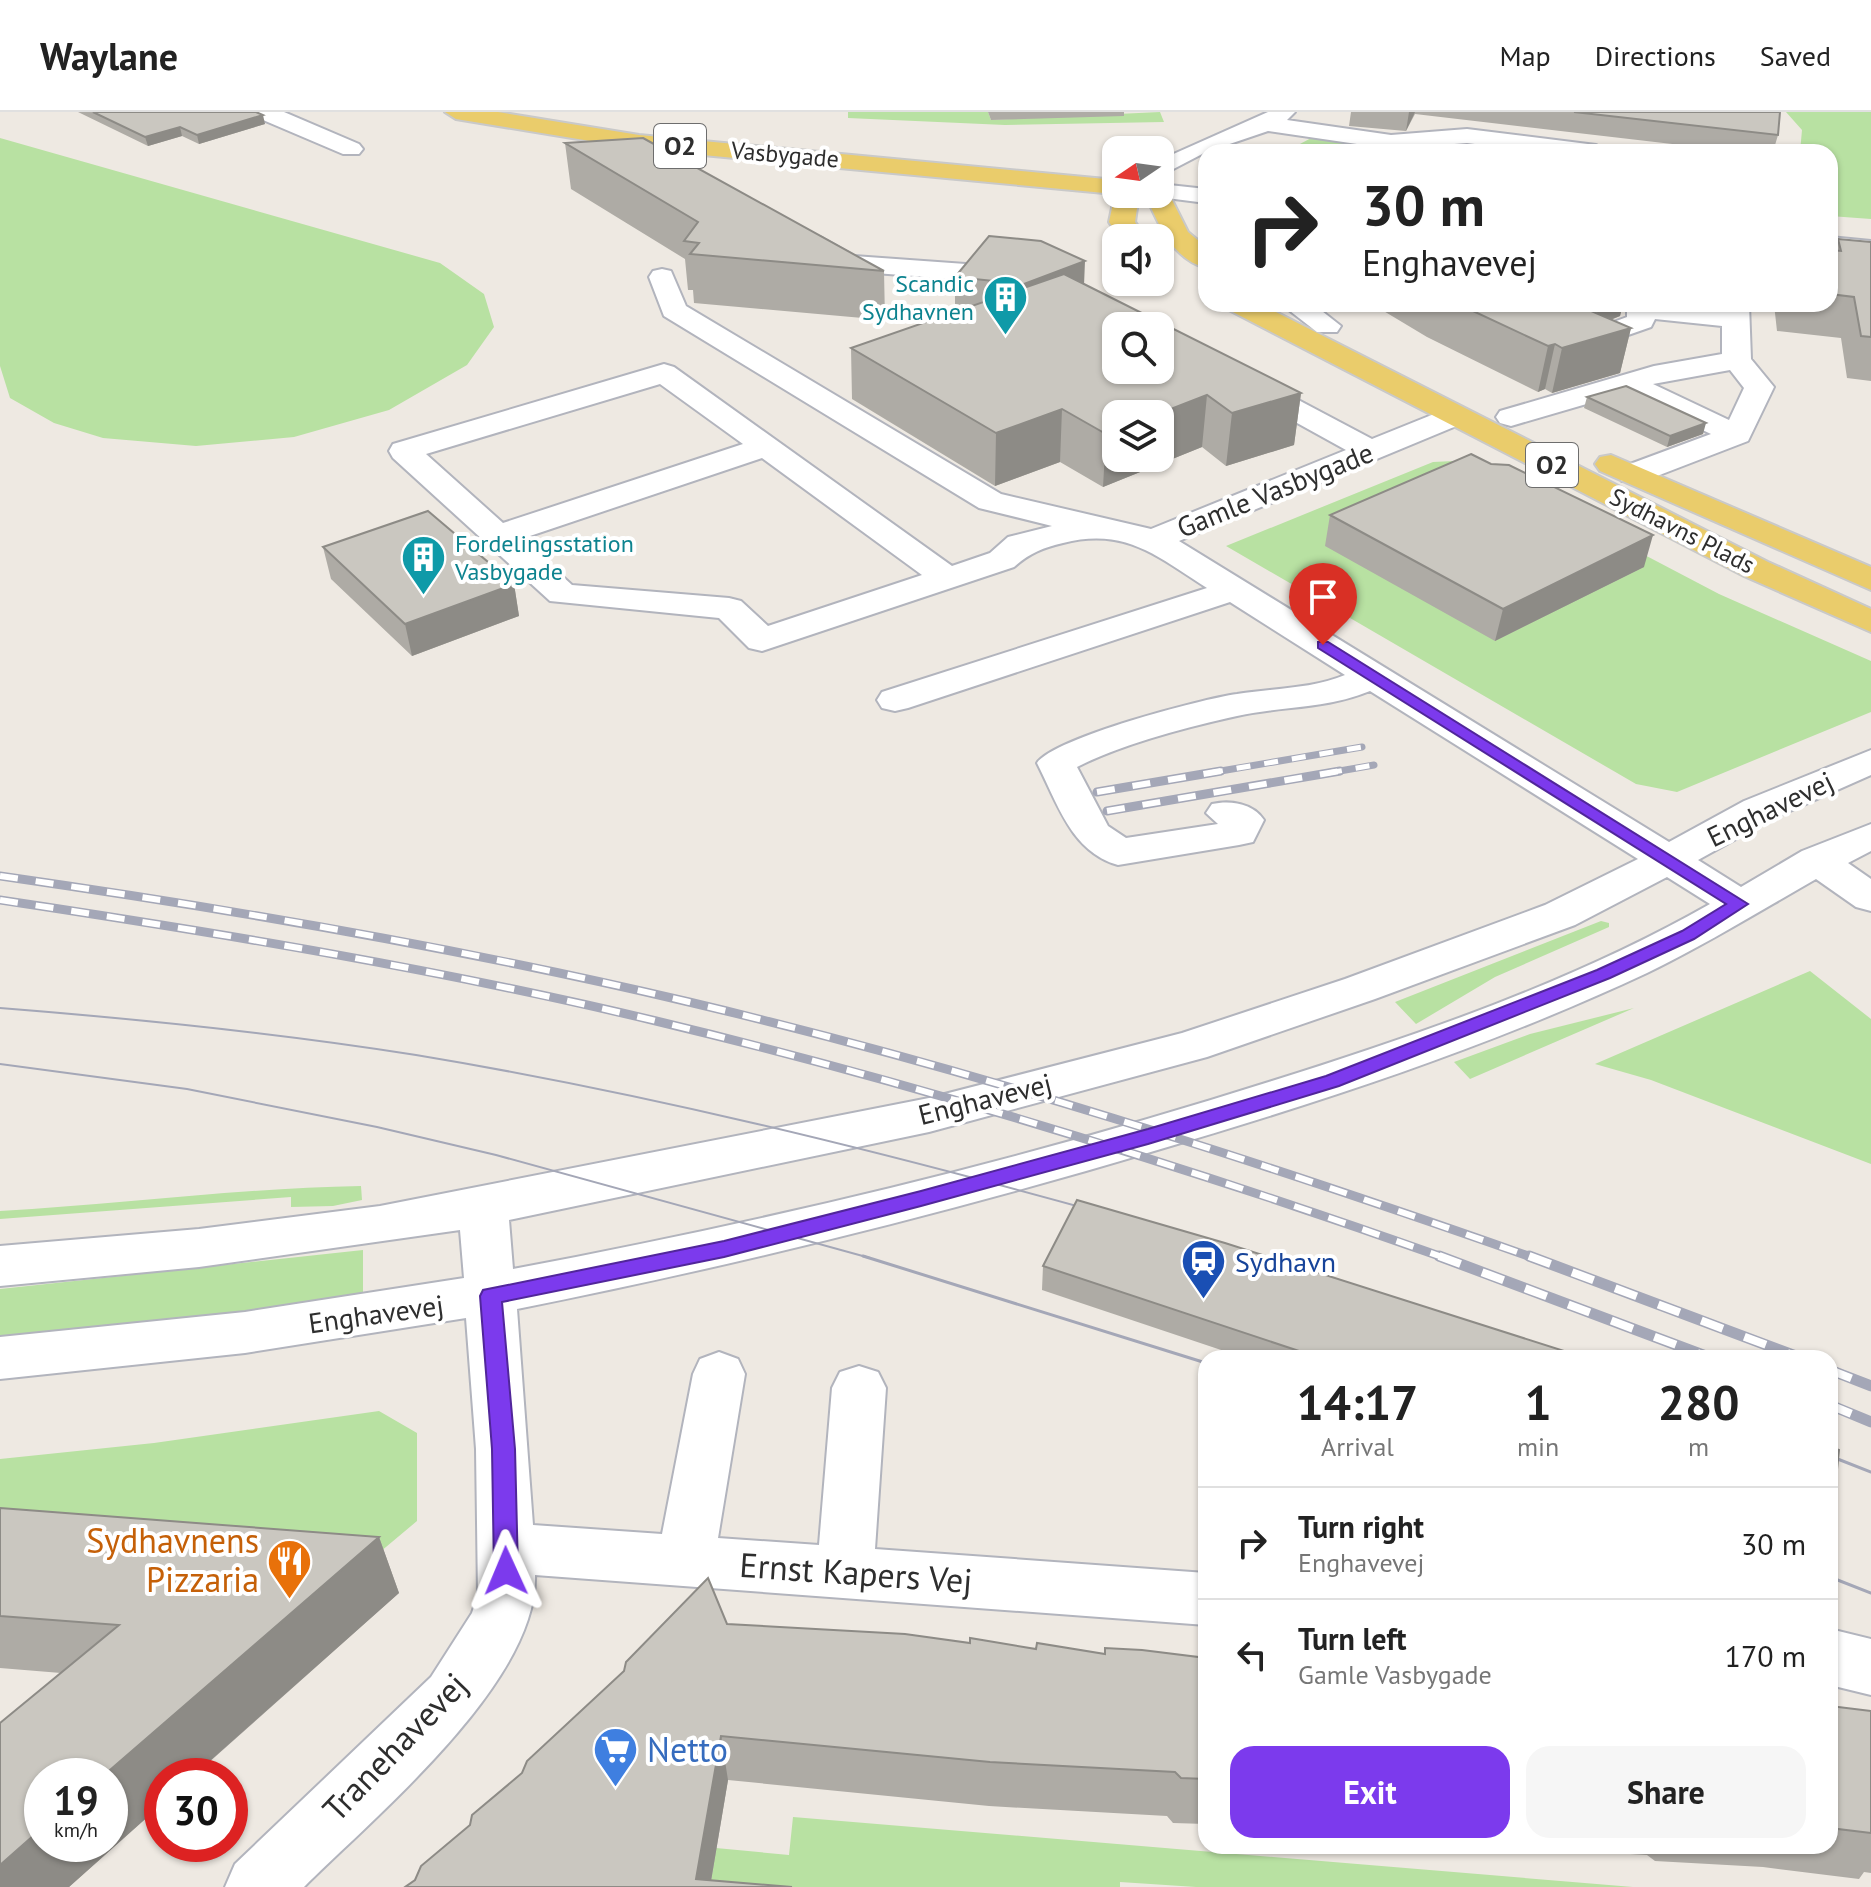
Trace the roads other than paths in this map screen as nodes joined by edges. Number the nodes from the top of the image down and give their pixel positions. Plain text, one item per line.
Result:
1 (264, 112) edge
2 (456, 112) edge
3 (1269, 121) edge
4 (1209, 144) edge
5 (1246, 144) edge
6 (1532, 144) edge
7 (351, 149) dead end
8 (968, 149) dead end
9 (1198, 150) edge
10 (1102, 163) edge
11 (1174, 163) edge
12 (1174, 171) edge
13 (1198, 173) edge
14 (1102, 186) edge
15 (1174, 195) edge
16 (1198, 200) edge
17 (1166, 208) edge
18 (798, 231) edge
19 (1838, 232) edge
20 (1871, 235) edge
21 (1838, 246) edge
22 (1871, 249) edge
23 (1198, 272) edge
24 (662, 277) dead end
25 (1041, 277) edge
26 (1254, 312) edge
27 (1302, 312) edge
28 (1307, 312) edge
29 (1530, 312) edge
30 (1641, 312) edge
31 (1735, 312) edge
32 (1327, 326) junction
33 (1174, 343) edge
34 (1737, 360) junction
35 (1627, 383) junction
36 (1455, 416) junction
37 (1511, 417) junction
38 (1737, 435) junction
39 (766, 447) junction
40 (1370, 451) junction
41 (1633, 474) junction
42 (1093, 525) junction
43 (497, 536) junction
44 (1154, 540) junction
45 (946, 577) junction
46 (1870, 577) edge
47 (1234, 590) junction
48 (1871, 622) edge
49 (1373, 676) junction
50 (895, 700) dead end
51 (1871, 761) edge
52 (1226, 813) dead end
53 (1871, 836) edge
54 (1668, 859) junction
55 (1816, 860) junction
56 (1871, 898) edge
57 (1739, 904) junction
58 (483, 1207) junction
59 (0, 1266) edge
60 (491, 1296) junction
61 (0, 1358) edge
62 (719, 1374) dead end
63 (859, 1388) dead end
64 (506, 1548) junction
65 (685, 1561) junction
66 (845, 1573) junction
67 (1198, 1598) edge
68 (1838, 1659) edge
69 (1871, 1667) edge
70 (258, 1887) edge

1 - 7 street
2 - 14 main road, Vasbygade / O2
3 - 4 street
3 - 5 street
3 - 6 street
8 - 10 main road
9 - 11 street
12 - 13 street
15 - 16 street
17 - 23 main road
18 - 25 street
19 - 20 street
21 - 22 street
24 - 42 street
26 - 36 main road, Sydhavns Plads / O2
27 - 32 main road, O2
28 - 32 street
29 - 30 street
31 - 34 street
32 - 37 main road, Sydhavns Plads / O2
33 - 40 street
34 - 35 street
34 - 38 street
35 - 37 street
35 - 38 street
36 - 40 street, Gamle Vasbygade
36 - 48 main road, Sydhavns Plads / O2
37 - 41 main road, Sydhavns Plads / O2
38 - 41 street
39 - 43 street
39 - 43 street
39 - 45 street
40 - 44 street, Gamle Vasbygade
41 - 46 main road, Sydhavns Plads / O2
42 - 44 street
42 - 45 street
43 - 45 street
44 - 47 street, Gamle Vasbygade
47 - 49 street, Gamle Vasbygade
47 - 50 street
49 - 52 street
49 - 54 street, Gamle Vasbygade
51 - 54 street, Enghavevej
53 - 55 street, Enghavevej
54 - 57 street, Gamle Vasbygade
54 - 58 street, Enghavevej
55 - 56 street
55 - 57 street, Enghavevej
57 - 60 street, Enghavevej
58 - 59 street, Enghavevej
58 - 60 street, Tranehavevej
60 - 61 street, Enghavevej
60 - 64 street, Tranehavevej
62 - 65 street
63 - 66 street
64 - 65 street, Ernst Kapers Vej
64 - 70 street, Tranehavevej
65 - 66 street, Ernst Kapers Vej
66 - 67 street, Ernst Kapers Vej
68 - 69 street

